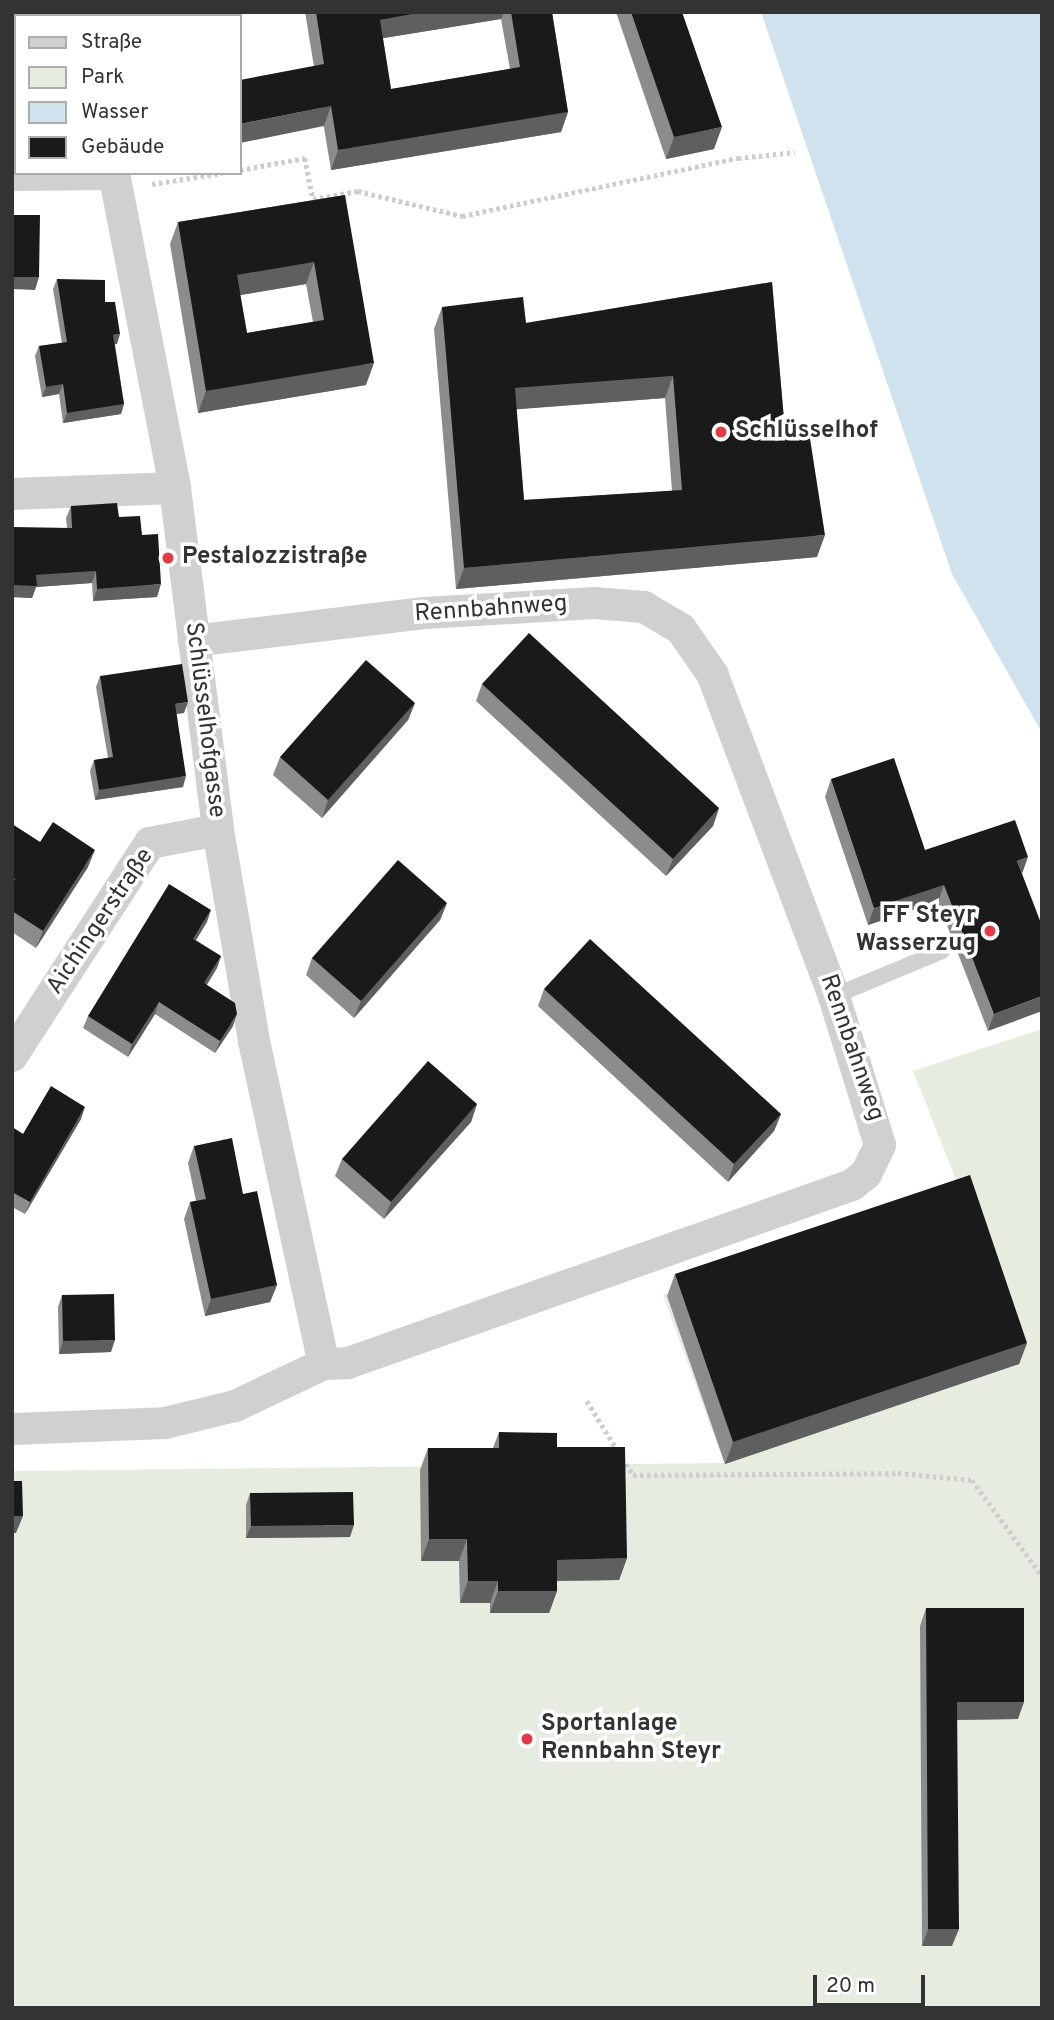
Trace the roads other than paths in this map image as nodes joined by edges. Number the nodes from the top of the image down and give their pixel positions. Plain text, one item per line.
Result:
1 (115, 175) edge
2 (175, 488) junction
3 (12, 494) edge
4 (194, 641) junction
5 (218, 830) junction
6 (942, 951) dead end
7 (834, 996) junction
8 (12, 1056) edge
9 (324, 1364) junction
10 (12, 1429) edge

1 - 2 street, Schlüsselhofgasse
2 - 3 street
2 - 4 street, Schlüsselhofgasse
4 - 5 street, Schlüsselhofgasse
4 - 7 street, Rennbahnweg
5 - 8 street, Aichingerstraße
5 - 9 street, Schlüsselhofgasse
6 - 7 lane
7 - 9 street, Rennbahnweg
9 - 10 street, Rennbahnweg

